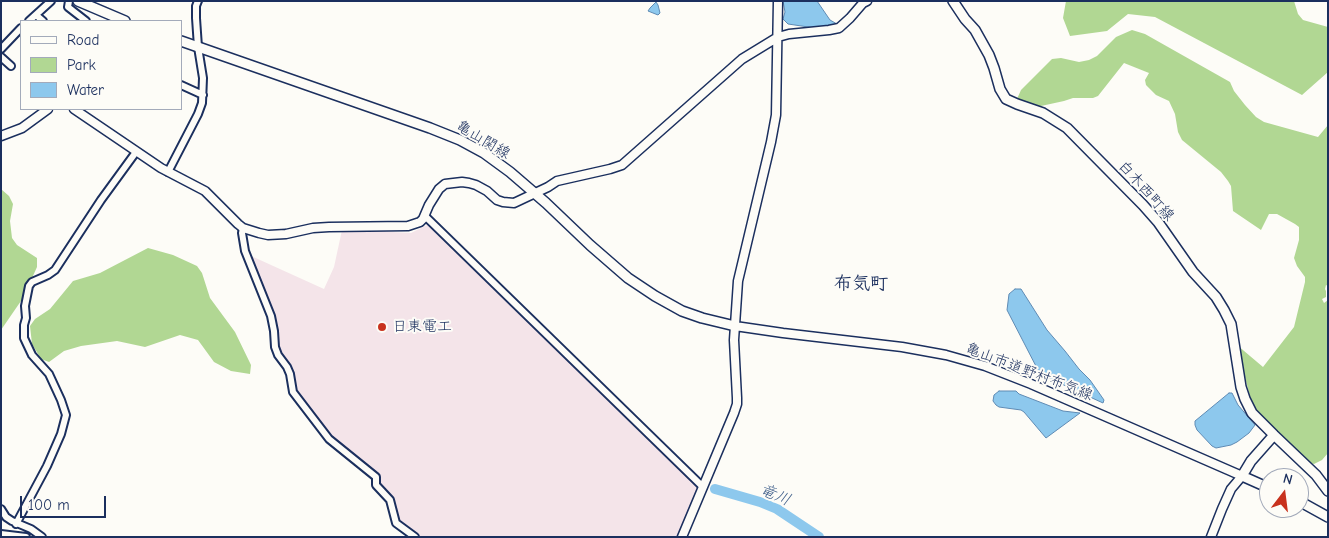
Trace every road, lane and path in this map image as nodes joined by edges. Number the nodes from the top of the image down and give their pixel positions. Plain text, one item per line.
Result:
1 (51, 1) edge
2 (69, 1) edge
3 (78, 1) edge
4 (198, 1) edge
5 (778, 1) edge
6 (867, 1) edge
7 (953, 1) edge
8 (36, 14) junction
9 (30, 20) edge
10 (42, 20) edge
11 (85, 20) edge
12 (123, 20) edge
13 (20, 32) edge
14 (778, 37) junction
15 (182, 42) edge
16 (198, 47) junction
17 (1, 49) edge
18 (1, 57) edge
19 (11, 66) dead end
20 (182, 86) edge
21 (203, 96) junction
22 (47, 110) edge
23 (75, 110) edge
24 (1, 136) edge
25 (136, 152) junction
26 (168, 172) junction
27 (534, 194) junction
28 (425, 216) junction
29 (243, 228) junction
30 (735, 326) junction
31 (1274, 435) junction
32 (1242, 476) junction
33 (1259, 484) edge
34 (702, 487) junction
35 (1328, 491) edge
36 (1309, 507) edge
37 (1, 509) edge
38 (1328, 517) edge
39 (16, 524) junction
40 (1, 534) edge
41 (26, 537) edge
42 (42, 537) edge
43 (415, 537) edge
44 (682, 537) edge
45 (1211, 537) edge

1 - 8 street
2 - 11 street
3 - 12 main road
4 - 16 street
5 - 14 street
6 - 14 street
7 - 31 main road, 白木西町線
8 - 9 street
8 - 10 street
13 - 17 street
14 - 27 street
14 - 30 street
15 - 16 main road, 亀山関線
16 - 21 street
16 - 27 main road, 亀山関線
18 - 19 street
20 - 21 street
21 - 26 street
22 - 24 street
23 - 25 street
25 - 26 street
25 - 39 street
26 - 29 street
27 - 28 street
27 - 30 main road, 亀山関線
28 - 29 street
28 - 34 street
29 - 43 street
30 - 32 street, 亀山市道野村布気線
30 - 34 street
31 - 32 main road
31 - 35 main road, 白木西町線
32 - 33 main road
32 - 45 street
34 - 44 street
36 - 38 main road
37 - 39 street
39 - 42 street
40 - 41 street

